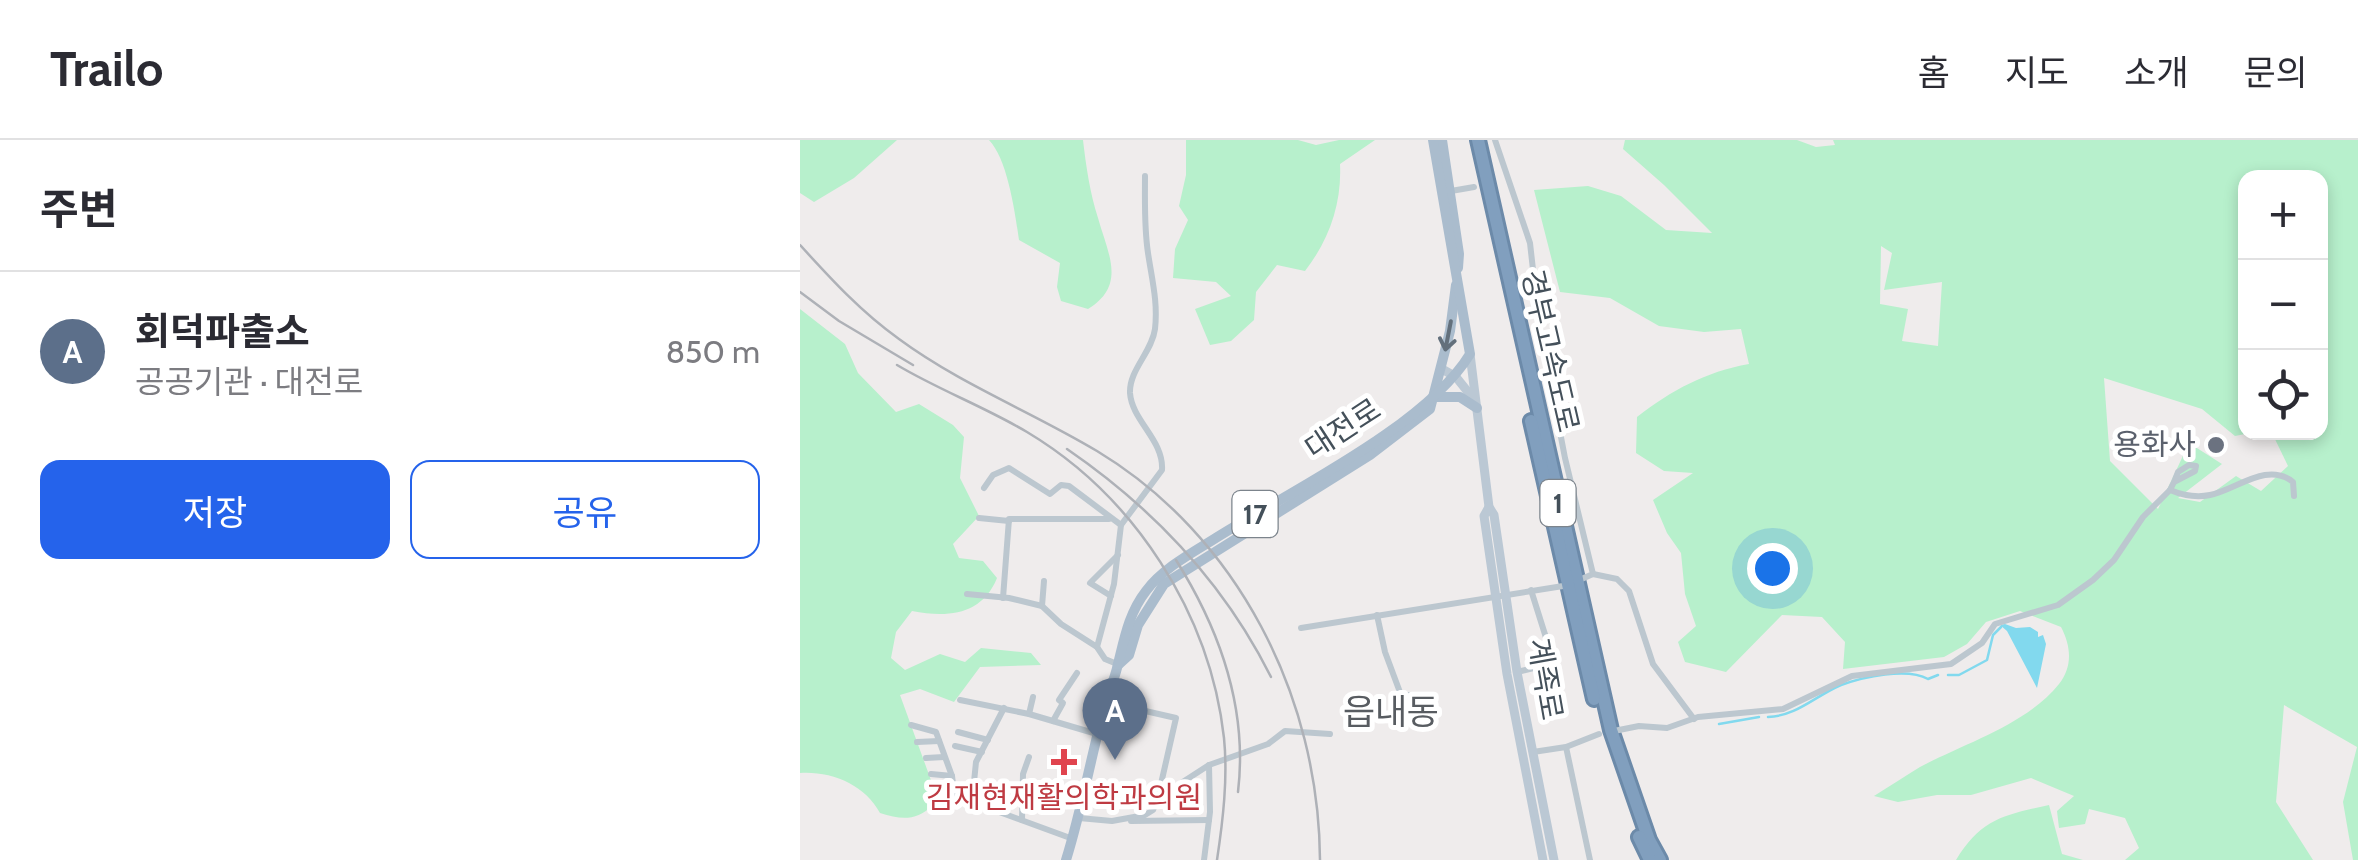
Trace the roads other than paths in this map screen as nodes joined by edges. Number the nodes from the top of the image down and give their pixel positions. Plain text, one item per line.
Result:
1 (1433, 140) edge
2 (1442, 140) edge
3 (1469, 140) edge
4 (1478, 140) edge
5 (1495, 140) edge
6 (1145, 176) dead end
7 (1508, 180) junction
8 (1493, 184) dead end
9 (1474, 188) dead end
10 (1451, 192) junction
11 (1458, 274) junction
12 (1470, 354) junction
13 (1442, 368) junction
14 (1456, 377) junction
15 (1435, 398) junction
16 (1477, 408) junction
17 (2174, 480) dead end
18 (984, 488) dead end
19 (2170, 490) junction
20 (2294, 496) dead end
21 (979, 518) dead end
22 (1109, 518) junction
23 (1009, 521) junction
24 (1121, 526) junction
25 (1119, 555) junction
26 (1593, 574) junction
27 (1044, 580) dead end
28 (1577, 582) dead end
29 (1563, 586) dead end
30 (1531, 590) junction
31 (967, 594) dead end
32 (1500, 594) junction
33 (1111, 596) junction
34 (1004, 598) junction
35 (1042, 606) junction
36 (1377, 615) junction
37 (1301, 628) dead end
38 (1097, 647) junction
39 (1118, 664) junction
40 (1518, 672) junction
41 (1077, 673) dead end
42 (1409, 695) dead end
43 (1033, 697) dead end
44 (960, 700) dead end
45 (1106, 702) junction
46 (1004, 708) junction
47 (1029, 714) junction
48 (1694, 719) junction
49 (1052, 721) junction
50 (911, 726) dead end
51 (1614, 731) dead end
52 (958, 732) dead end
53 (1098, 734) junction
54 (1330, 734) dead end
55 (1600, 734) dead end
56 (988, 740) junction
57 (939, 741) junction
58 (917, 742) dead end
59 (955, 746) dead end
60 (1566, 746) junction
61 (982, 752) junction
62 (1534, 752) junction
63 (945, 756) junction
64 (1028, 757) dead end
65 (926, 758) dead end
66 (1209, 766) junction
67 (930, 774) dead end
68 (952, 776) junction
69 (933, 790) dead end
70 (954, 796) junction
71 (1158, 798) junction
72 (972, 802) junction
73 (1079, 818) junction
74 (1022, 820) junction
75 (1126, 820) junction
76 (1209, 820) junction
77 (1073, 839) junction
78 (1066, 860) edge
79 (1204, 860) edge
80 (1543, 860) edge
81 (1554, 860) edge
82 (1590, 860) edge
83 (1650, 860) edge
84 (1660, 860) edge

1 - 11 main road
2 - 10 main road
3 - 83 highway, 경부고속도로 / 1
4 - 84 highway, 경부고속도로 / 1
5 - 7 street
6 - 24 street
7 - 8 street
7 - 26 street
9 - 10 street
10 - 11 main road
11 - 12 main road
11 -> 13 main road
12 - 14 main road, 대전로 / 17
12 - 16 main road, 계족로
13 - 14 main road
13 - 15 main road
14 - 15 main road, 대전로 / 17
14 - 16 main road
15 - 16 main road
15 - 39 main road, 대전로 / 17
16 - 32 main road, 계족로
17 - 19 street
18 - 22 street
19 - 20 street
19 - 48 street
21 - 23 street
22 - 23 street
22 - 24 street
23 - 34 street
24 - 25 street
25 - 33 street
25 - 33 street
26 - 28 street
26 - 48 street
27 - 35 street
29 - 30 street
30 - 32 street
30 - 40 street
31 - 34 street
32 - 36 street
32 - 40 main road, 계족로
32 - 80 main road, 계족로
33 - 38 street
34 - 35 street
35 - 38 street
36 - 37 street
36 - 42 street
38 - 39 street
39 - 45 main road, 대전로 / 17
40 - 62 main road, 계족로
41 - 49 street
43 - 47 street
44 - 46 street
45 - 53 main road, 대전로 / 17
45 - 71 street
46 - 47 street
46 - 56 street
47 - 49 street
48 - 51 street
49 - 53 street
50 - 57 street
52 - 56 street
53 - 73 main road, 대전로 / 17
54 - 66 street
55 - 60 street
56 - 61 street
57 - 58 street
57 - 63 street
59 - 61 street
60 - 62 street
60 - 82 street
61 - 72 street
62 - 81 main road, 계족로
63 - 65 street
63 - 68 street
64 - 74 street
66 - 71 street
66 - 76 street
67 - 68 street
68 - 70 street
69 - 70 street
70 - 72 street
71 - 75 street
72 - 74 street
73 - 75 street
73 - 77 main road, 대전로 / 17
74 - 77 street
75 - 76 street
76 - 79 street
77 - 78 main road, 대전로 / 17

